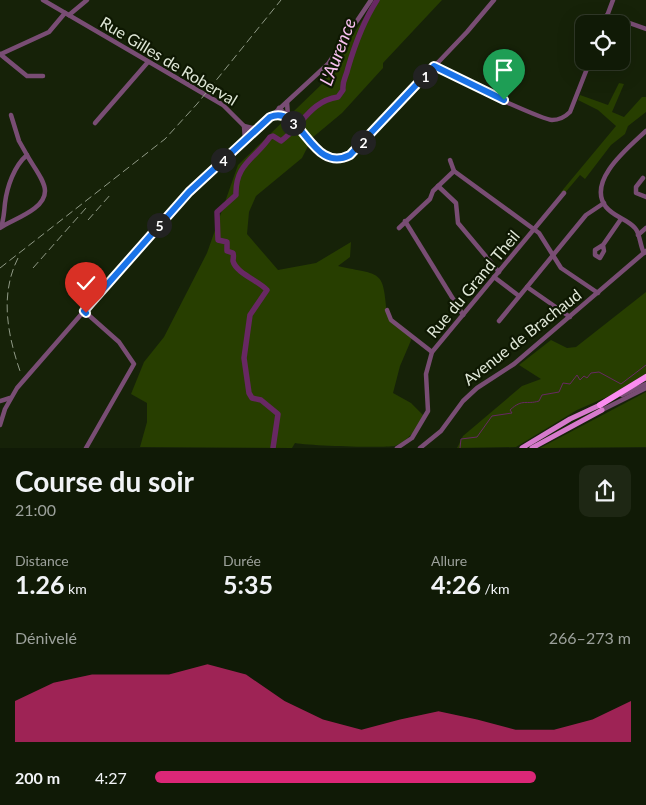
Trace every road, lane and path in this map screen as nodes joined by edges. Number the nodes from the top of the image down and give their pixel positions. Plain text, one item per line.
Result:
1 (43, 0) edge
2 (87, 0) edge
3 (369, 0) edge
4 (494, 0) edge
5 (613, 0) edge
6 (67, 14) junction
7 (607, 14) joint
8 (646, 29) edge
9 (0, 54) edge
10 (148, 62) junction
11 (434, 66) junction
12 (586, 70) edge
13 (43, 76) dead end
14 (290, 98) junction
15 (279, 108) junction
16 (11, 115) dead end
17 (270, 117) junction
18 (288, 117) junction
19 (96, 124) dead end
20 (244, 126) junction
21 (259, 126) junction
22 (252, 134) junction
23 (645, 134) edge
24 (245, 140) junction
25 (27, 155) junction
26 (450, 160) dead end
27 (454, 171) junction
28 (643, 178) dead end
29 (438, 186) junction
30 (564, 193) dead end
31 (646, 197) edge
32 (604, 203) junction
33 (622, 219) junction
34 (405, 221) junction
35 (0, 227) edge
36 (399, 228) dead end
37 (646, 228) edge
38 (534, 231) junction
39 (638, 235) junction
40 (603, 245) dead end
41 (645, 252) edge
42 (553, 255) junction
43 (498, 272) junction
44 (494, 277) junction
45 (527, 287) junction
46 (598, 293) junction
47 (519, 296) junction
48 (387, 310) dead end
49 (84, 311) junction
50 (463, 315) junction
51 (570, 318) junction
52 (499, 321) dead end
53 (432, 352) junction
54 (646, 377) edge
55 (646, 384) edge
56 (646, 388) edge
57 (11, 397) junction
58 (0, 402) edge
59 (601, 407) junction
60 (3, 410) edge
61 (0, 424) edge
62 (86, 448) edge
63 (397, 448) edge
64 (420, 448) edge
65 (522, 448) edge
66 (532, 448) edge

1 - 6 street, Rue Gilles de Roberval
2 - 6 street
3 - 14 street
4 - 11 street
5 - 7 street
6 - 9 street
6 - 10 street, Rue Gilles de Roberval
7 - 8 street
9 - 13 street
10 - 19 street
10 - 20 street, Rue Gilles de Roberval
11 - 12 street
11 - 18 street
14 - 15 street
14 - 18 street
15 - 17 street
15 - 18 street
16 - 25 street
17 - 18 street
17 - 21 street
20 - 21 street
20 - 22 street, Rue Gilles de Roberval
20 - 24 street
21 - 22 street
22 - 24 street
23 - 32 street
24 - 49 street
25 - 35 street
25 - 35 street
26 - 27 street
27 - 29 street
27 - 38 street
28 - 31 street
29 - 34 street
29 - 43 street
30 - 38 street, Rue du Grand Theil
32 - 33 street
32 - 42 street
33 - 39 street
33 - 40 street
34 - 36 street
34 - 50 street
37 - 39 street
38 - 42 street
38 - 43 street, Rue du Grand Theil
39 - 41 street
41 - 46 street, Avenue de Brachaud
42 - 45 street
42 - 46 street
43 - 44 street, Rue du Grand Theil
44 - 47 street
44 - 50 street, Rue du Grand Theil
45 - 47 street
45 - 51 street
46 - 51 street, Avenue de Brachaud
47 - 52 street
48 - 53 street
49 - 57 street
49 - 62 street
50 - 53 street, Rue du Grand Theil
51 - 64 street, Avenue de Brachaud
53 - 63 street, Rue du Grand Theil
54 - 59 highway
55 - 59 street
56 - 59 street
57 - 58 street
57 - 60 street
58 - 60 street
59 - 65 main road
59 - 66 main road
60 - 61 street

